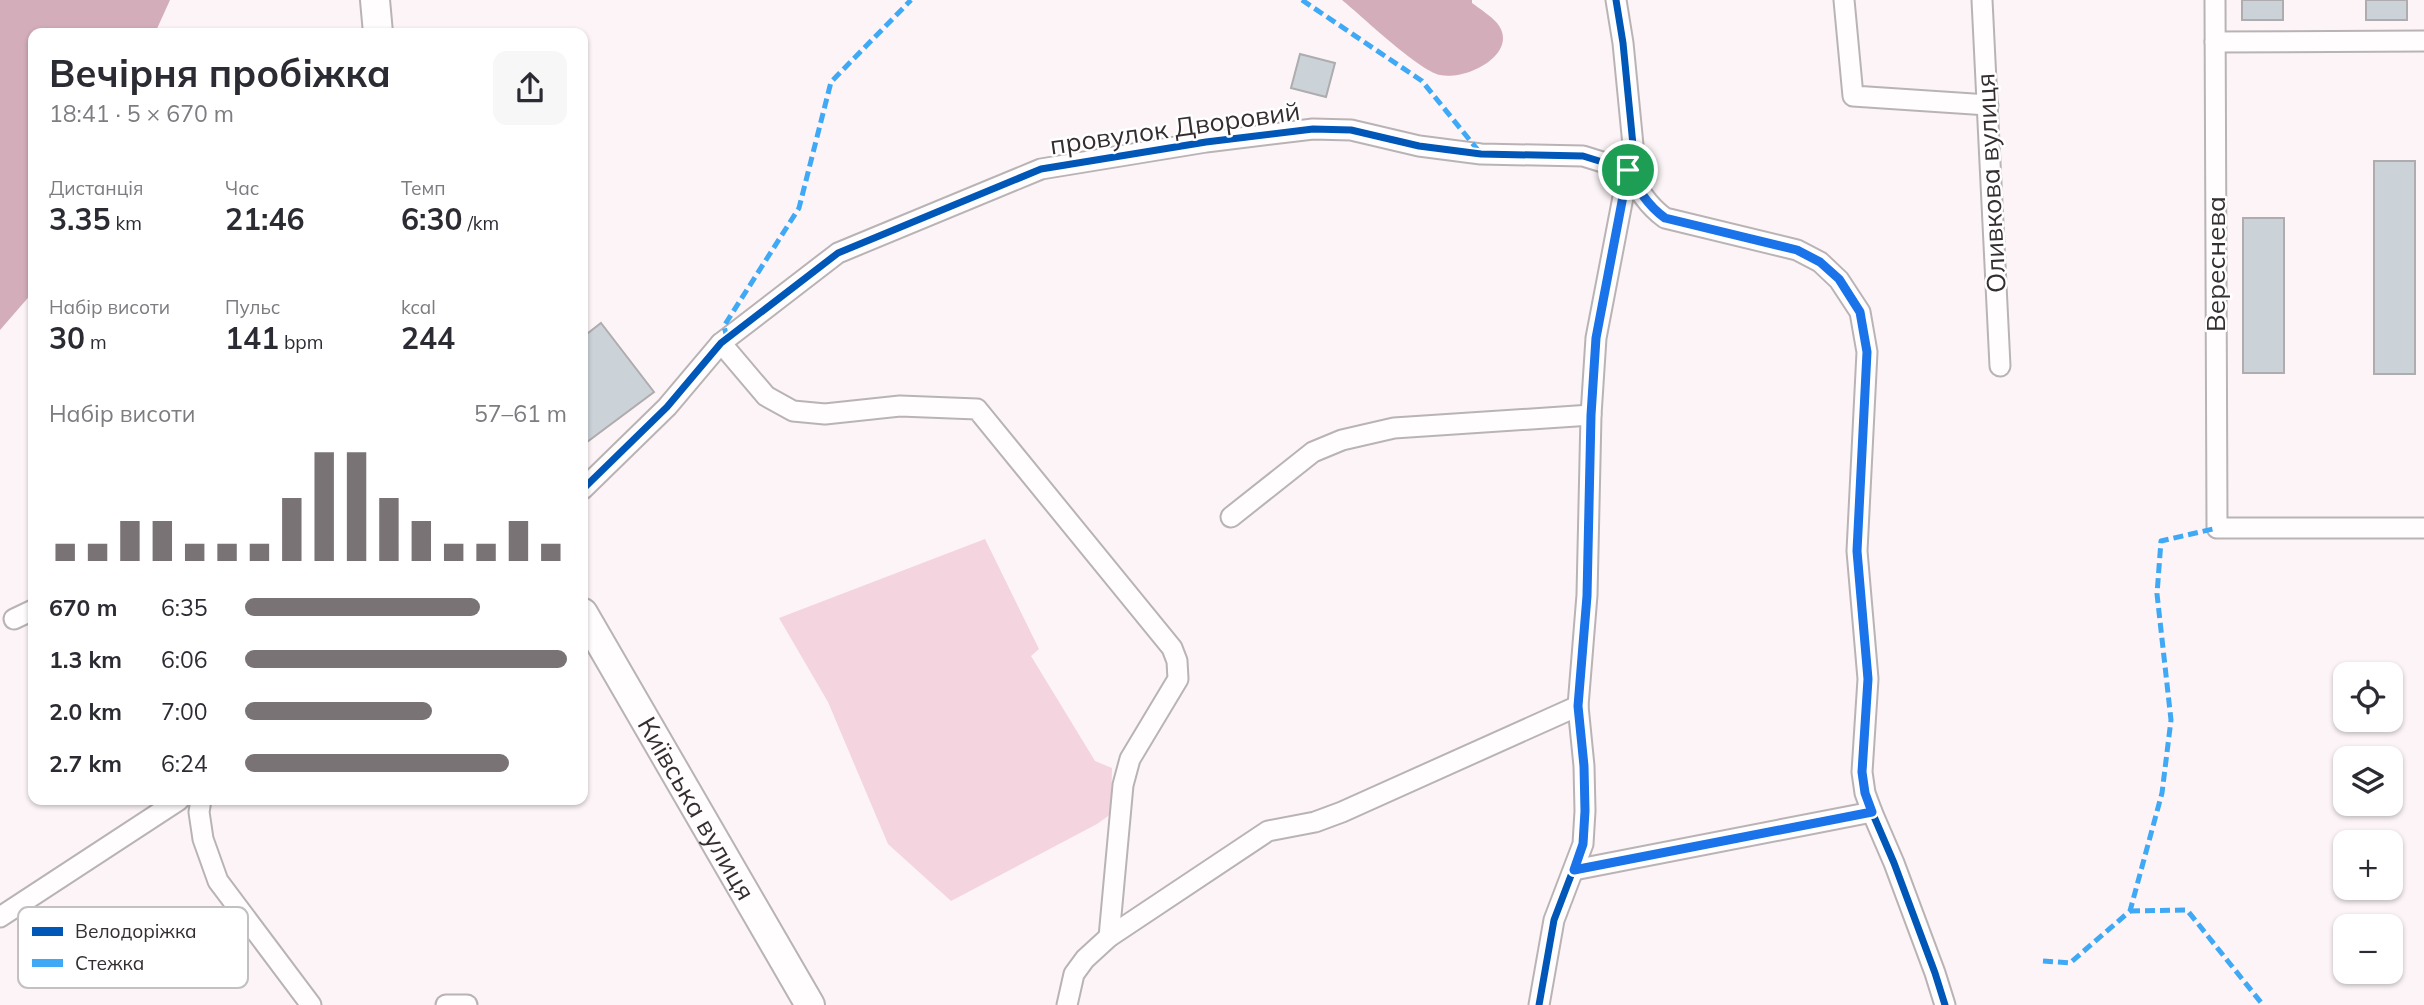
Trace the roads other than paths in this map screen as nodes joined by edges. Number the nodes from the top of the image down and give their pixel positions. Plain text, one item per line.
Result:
1 (374, 0) edge
2 (1616, 0) edge
3 (1844, 0) edge
4 (1982, 0) edge
5 (2215, 0) edge
6 (377, 28) edge
7 (2424, 41) edge
8 (2215, 42) junction
9 (1988, 105) junction
10 (1628, 170) junction
11 (721, 343) junction
12 (2000, 366) dead end
13 (1591, 415) junction
14 (588, 484) edge
15 (1231, 517) dead end
16 (2424, 528) edge
17 (28, 612) edge
18 (14, 619) dead end
19 (588, 622) edge
20 (1578, 706) junction
21 (171, 805) edge
22 (200, 805) edge
23 (1872, 812) junction
24 (1574, 870) junction
25 (238, 907) edge
26 (0, 917) edge
27 (248, 921) edge
28 (1108, 937) junction
29 (311, 1005) edge
30 (446, 1005) edge
31 (467, 1005) edge
32 (810, 1005) edge
33 (1067, 1005) edge
34 (1539, 1005) edge
35 (1945, 1005) edge

1 - 6 street
2 - 10 street
3 - 9 street
4 - 9 street, Оливкова вулиця
5 - 8 street, Вереснева
7 - 8 street
8 - 16 street, Вереснева
9 - 12 street, Оливкова вулиця
10 - 11 street, провулок Дворовий
10 - 13 street
10 - 23 street
11 - 14 street, провулок Дворовий
11 - 28 street
13 - 15 street
13 - 20 street
17 - 18 street
19 - 32 street, Київська вулиця
20 - 24 street
20 - 28 street
21 - 26 street
22 - 25 street
23 - 24 street
23 - 35 street
24 - 34 street
27 - 29 street
28 - 33 street
30 - 31 street

